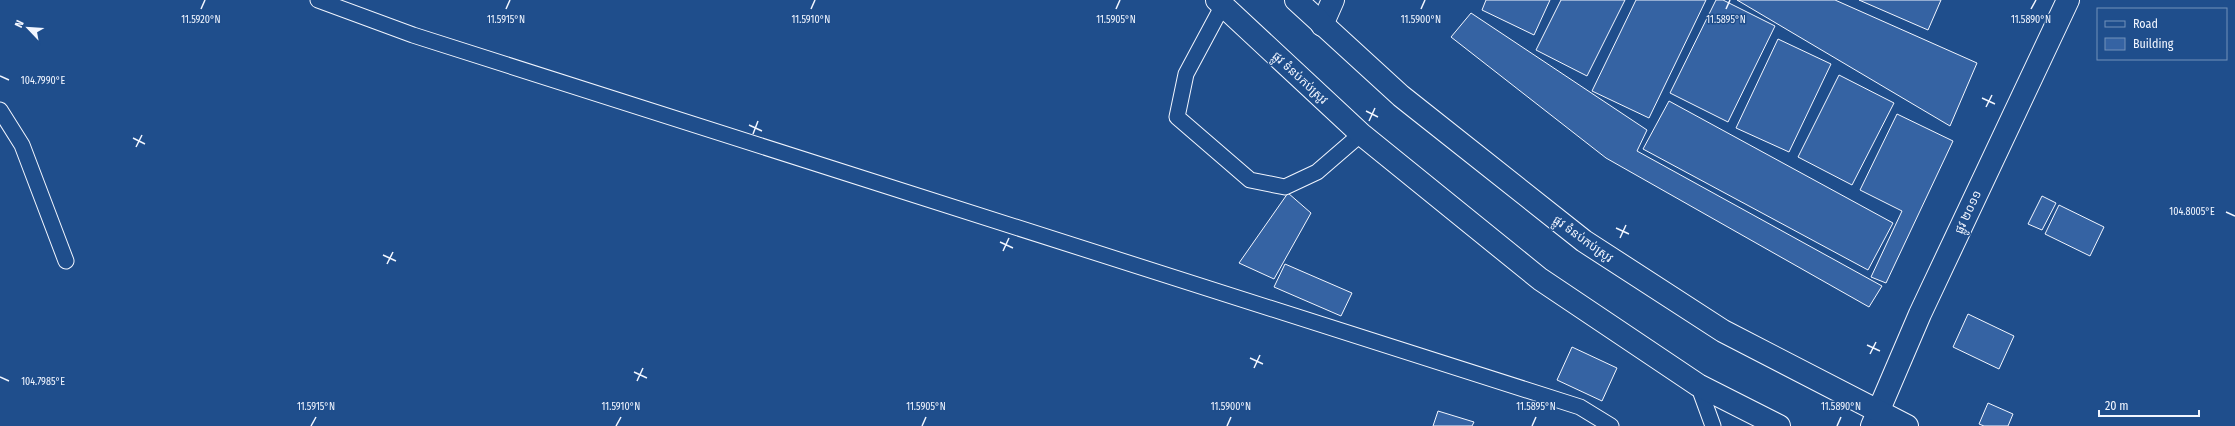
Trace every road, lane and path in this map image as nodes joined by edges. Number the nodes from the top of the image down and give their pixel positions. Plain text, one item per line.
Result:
1 (318, 0) edge
2 (1296, 0) edge
3 (1333, 0) edge
4 (2068, 0) edge
5 (1220, 2) edge
6 (1322, 25) junction
7 (0, 110) edge
8 (1361, 134) junction
9 (66, 260) dead end
10 (1698, 385) junction
11 (1875, 419) edge
12 (1611, 426) edge
13 (1713, 426) edge
14 (1779, 426) edge
15 (1906, 426) edge

1 - 12 lane
2 - 6 main road, ផ្លូវ ទំនប់កប់ស្រូវ
3 - 6 main road
4 - 11 main road, ផ្លូវ ២០១១
5 - 8 main road, ផ្លូវ ទំនប់កប់ស្រូវ
5 - 8 lane
6 - 11 main road, ផ្លូវ ទំនប់កប់ស្រូវ
7 - 9 lane
8 - 10 main road, ផ្លូវ ទំនប់កប់ស្រូវ
10 - 13 lane
10 - 14 main road, ផ្លូវ ទំនប់កប់ស្រូវ
11 - 15 main road, ផ្លូវ ទំនប់កប់ស្រូវ

